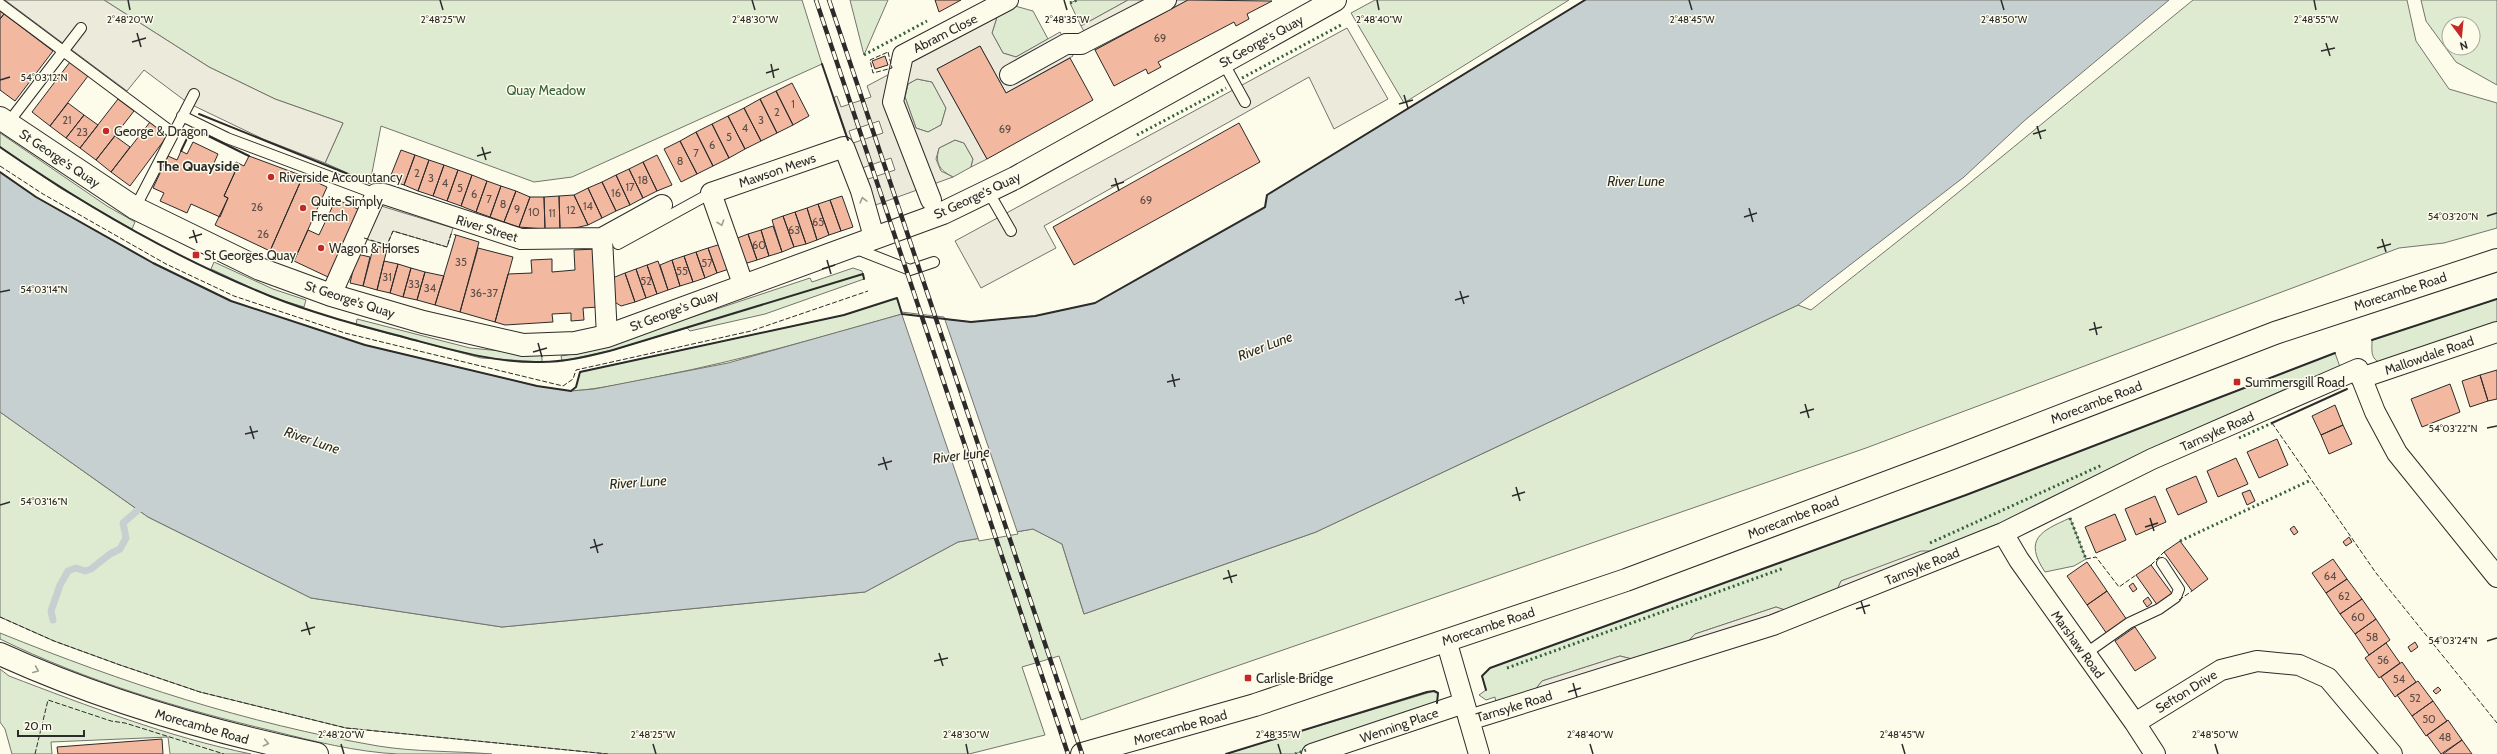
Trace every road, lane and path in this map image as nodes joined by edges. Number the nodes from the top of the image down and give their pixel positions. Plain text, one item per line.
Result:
1 (1008, 0) edge
2 (1166, 0) edge
3 (1322, 3) edge
4 (0, 4) edge
5 (81, 28) dead end
6 (64, 50) junction
7 (1223, 62) junction
8 (1010, 75) dead end
9 (194, 94) dead end
10 (1245, 102) dead end
11 (182, 116) junction
12 (4, 120) edge
13 (173, 133) junction
14 (988, 191) junction
15 (711, 193) junction
16 (376, 194) junction
17 (931, 200) dead end
18 (662, 205) dead end
19 (134, 208) junction
20 (1011, 231) dead end
21 (874, 237) junction
22 (610, 241) junction
23 (851, 246) junction
24 (2497, 260) edge
25 (934, 262) dead end
26 (743, 284) junction
27 (331, 295) junction
28 (2497, 332) edge
29 (607, 336) junction
30 (2360, 374) junction
31 (2003, 533) junction
32 (2162, 563) dead end
33 (2497, 577) edge
34 (1446, 640) junction
35 (0, 654) edge
36 (2085, 654) junction
37 (1467, 711) junction
38 (2136, 723) junction
39 (317, 754) edge
40 (1082, 754) edge
41 (1312, 754) edge
42 (1479, 754) edge
43 (2155, 754) edge
44 (2392, 754) edge

1 - 17 street, Abram Close
2 - 8 street
3 - 7 main road, St George's Quay
4 - 6 lane
5 - 6 lane
6 - 12 lane
6 - 13 lane
7 - 10 lane
7 - 14 main road, St George's Quay
9 - 11 lane
11 - 13 lane
11 - 16 lane
12 - 19 main road, St George's Quay
13 - 19 lane
14 - 20 lane
14 - 21 main road, St George's Quay
21 -> 15 street, Mawson Mews
15 - 22 lane
15 -> 26 street
16 - 22 street, River Street
16 - 27 street
18 - 22 street, River Street
19 - 27 main road, St George's Quay
21 - 23 main road, St George's Quay
22 - 29 street
23 - 25 lane
23 - 26 main road, St George's Quay
24 - 34 main road, Morecambe Road
26 - 29 main road, St George's Quay
27 - 29 main road, St George's Quay
28 - 30 street, Mallowdale Road
30 - 31 street, Tarnsyke Road
30 - 33 street
31 - 36 street, Marshaw Road
31 - 37 street, Tarnsyke Road
32 - 36 lane
34 - 37 street
34 - 40 main road, Morecambe Road
35 -> 39 main road, Morecambe Road
36 - 38 street, Marshaw Road
37 - 41 street, Wenning Place
37 - 42 street
38 - 43 street, Marshaw Road
38 - 44 street, Sefton Drive

